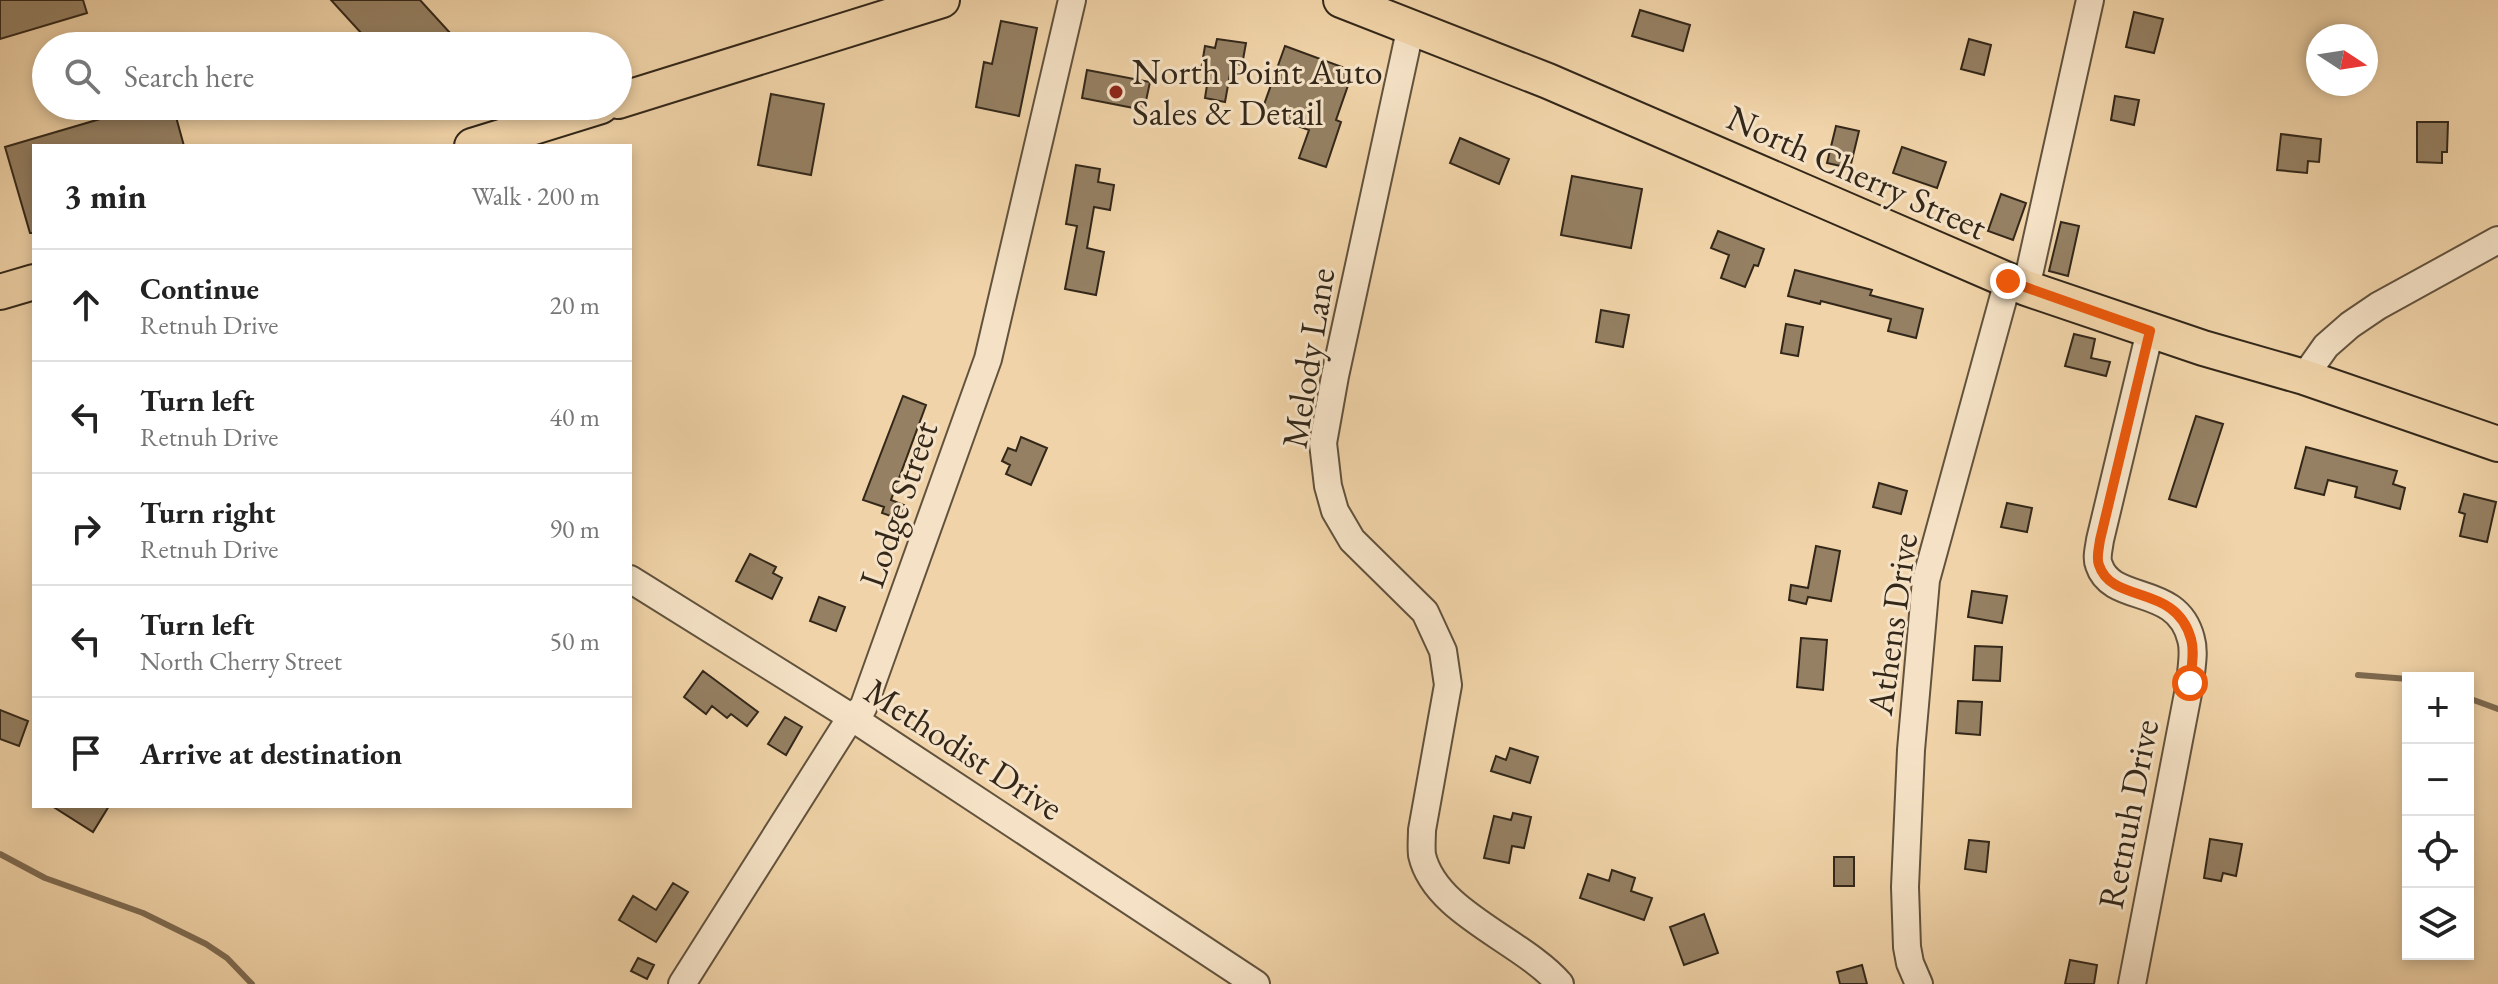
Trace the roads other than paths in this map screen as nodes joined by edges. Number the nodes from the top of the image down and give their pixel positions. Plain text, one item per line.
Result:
1 (1072, 0) edge
2 (1341, 0) edge
3 (2090, 0) edge
4 (937, 1) edge
5 (1411, 26) junction
6 (632, 97) edge
7 (556, 120) edge
8 (478, 144) edge
9 (2498, 240) edge
10 (32, 283) edge
11 (2017, 285) junction
12 (0, 292) edge
13 (2150, 331) junction
14 (2304, 377) junction
15 (2498, 444) edge
16 (632, 580) edge
17 (851, 717) junction
18 (682, 984) edge
19 (1256, 984) edge
20 (1560, 984) edge
21 (1919, 984) edge
22 (2132, 984) edge

1 - 17 street, Lodge Street
2 - 5 main road, North Cherry Street
3 - 11 street, Athens Drive
4 - 6 main road
5 - 11 main road, North Cherry Street
5 - 20 street, Melody Lane
7 - 8 main road
9 - 14 street
10 - 12 main road
11 - 13 main road, North Cherry Street
11 - 21 street, Athens Drive
13 - 14 main road, North Cherry Street
13 - 22 street, Retnuh Drive
14 - 15 main road, North Cherry Street
16 - 17 street, Methodist Drive
17 - 18 street, Lodge Street
17 - 19 street, Methodist Drive

